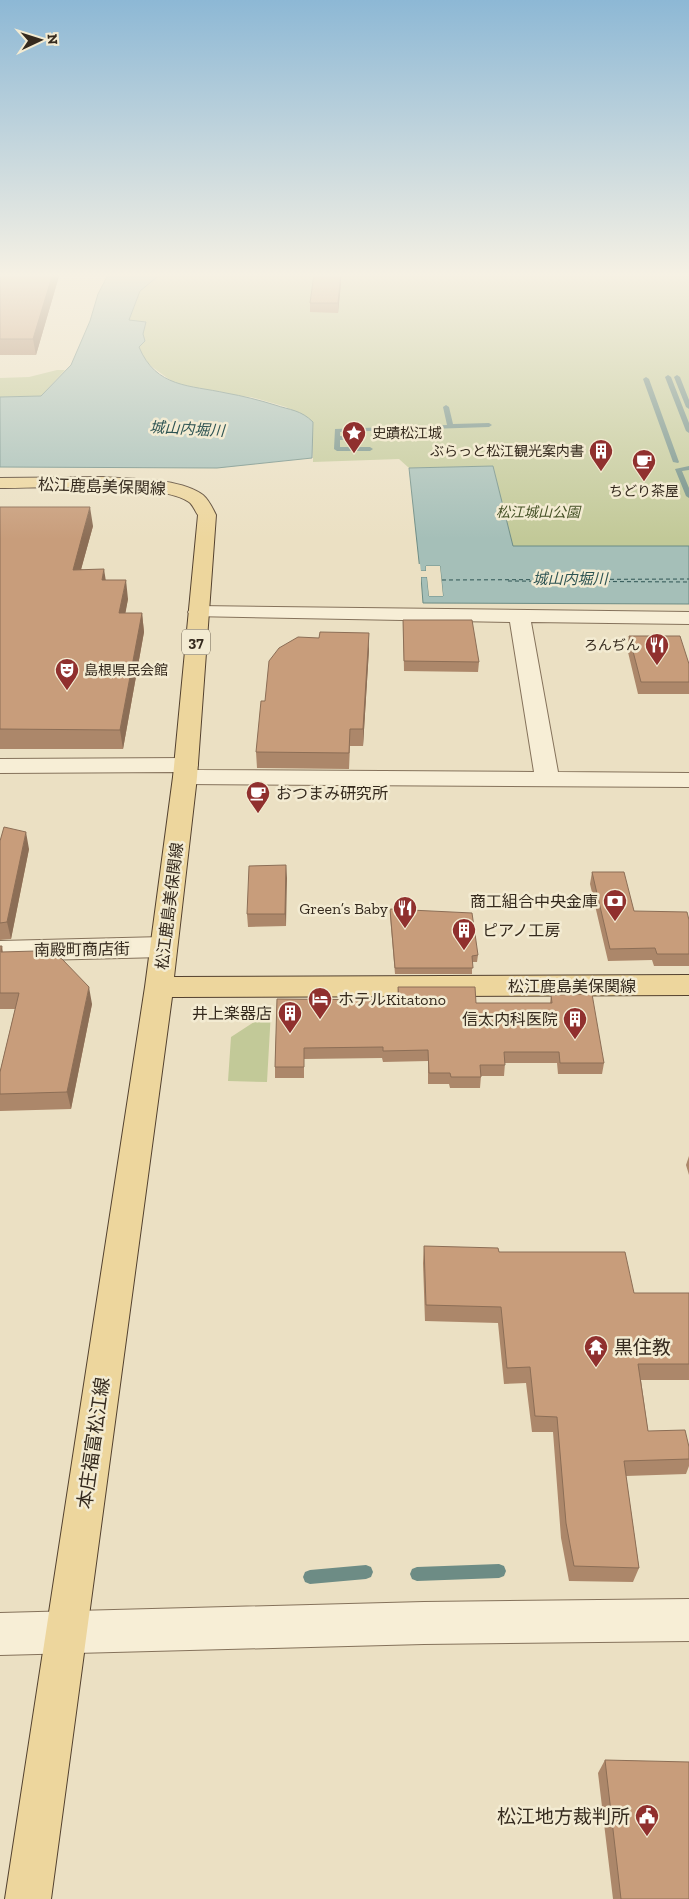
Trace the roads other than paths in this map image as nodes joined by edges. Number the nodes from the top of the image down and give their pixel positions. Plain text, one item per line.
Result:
1 (0, 484) edge
2 (198, 612) junction
3 (520, 617) junction
4 (689, 618) edge
5 (0, 766) edge
6 (186, 771) junction
7 (548, 779) junction
8 (689, 780) edge
9 (163, 947) junction
10 (0, 951) edge
11 (689, 985) edge
12 (159, 987) junction
13 (689, 1620) edge
14 (66, 1633) junction
15 (0, 1634) edge
16 (28, 1899) edge

1 - 2 main road, 松江鹿島美保関線 / 37
2 - 3 street
2 - 6 main road, 松江鹿島美保関線 / 37
3 - 4 street
3 - 7 street
5 - 6 street
6 - 7 street
6 - 9 main road, 松江鹿島美保関線 / 37
7 - 8 street
9 - 10 street, 南殿町商店街
9 - 12 main road, 松江鹿島美保関線 / 37
11 - 12 main road, 松江鹿島美保関線
12 - 14 main road, 本庄福富松江線
13 - 14 street
14 - 15 street
14 - 16 main road, 本庄福富松江線

